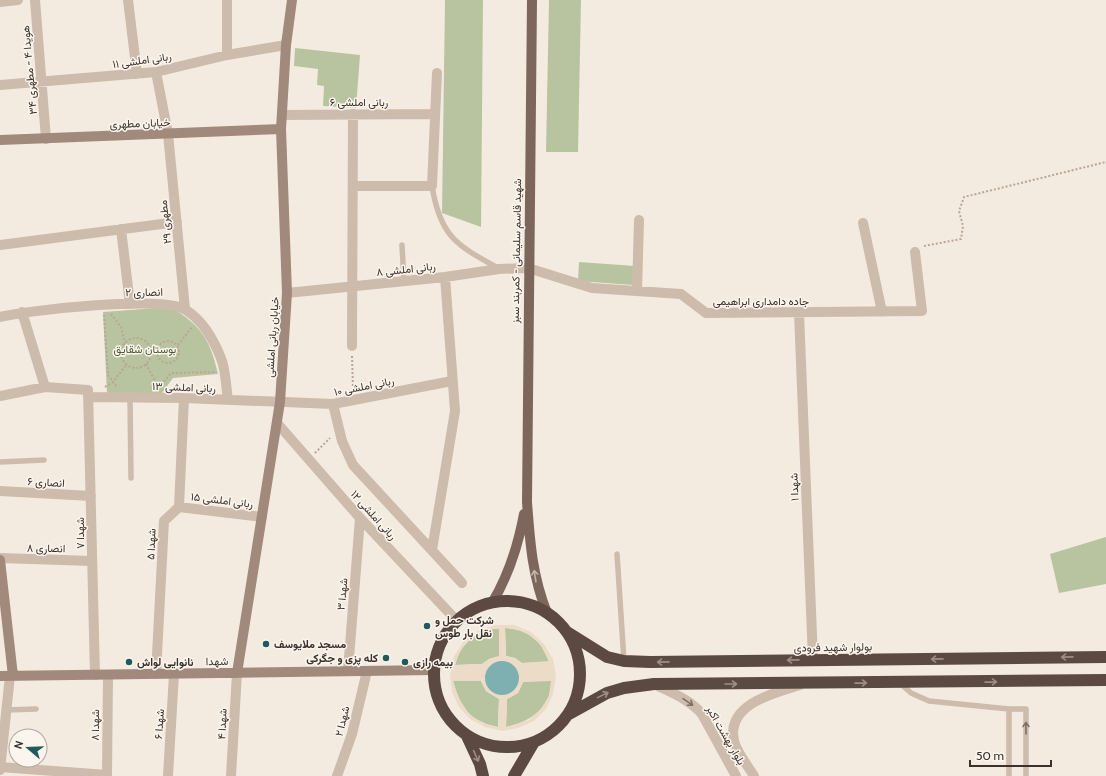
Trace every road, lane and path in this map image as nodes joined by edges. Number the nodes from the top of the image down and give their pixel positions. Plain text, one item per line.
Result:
1 (18, 0) edge
2 (35, 0) edge
3 (128, 0) edge
4 (227, 0) edge
5 (292, 0) edge
6 (532, 0) edge
7 (0, 2) edge
8 (286, 45) junction
9 (227, 55) junction
10 (156, 72) junction
11 (437, 73) dead end
12 (137, 74) junction
13 (42, 82) junction
14 (0, 85) edge
15 (353, 114) junction
16 (435, 114) junction
17 (282, 115) junction
18 (281, 129) junction
19 (168, 134) junction
20 (46, 139) junction
21 (0, 140) edge
22 (1106, 162) edge
23 (353, 186) junction
24 (432, 186) junction
25 (639, 220) dead end
26 (177, 222) junction
27 (863, 222) dead end
28 (121, 229) junction
29 (0, 245) edge
30 (402, 245) dead end
31 (915, 252) joint
32 (528, 268) junction
33 (499, 269) junction
34 (445, 277) junction
35 (404, 281) junction
36 (352, 287) junction
37 (637, 291) junction
38 (287, 293) junction
39 (130, 304) junction
40 (185, 309) junction
41 (104, 310) junction
42 (22, 312) junction
43 (799, 312) junction
44 (882, 312) junction
45 (111, 314) junction
46 (118, 314) dead end
47 (0, 317) edge
48 (187, 323) dead end
49 (195, 324) junction
50 (196, 334) dead end
51 (125, 344) junction
52 (178, 345) junction
53 (352, 346) joint
54 (157, 350) junction
55 (151, 352) junction
56 (127, 364) junction
57 (146, 364) junction
58 (213, 366) dead end
59 (219, 372) junction
60 (452, 381) junction
61 (113, 382) junction
62 (45, 387) junction
63 (124, 387) dead end
64 (152, 388) dead end
65 (159, 388) junction
66 (88, 394) junction
67 (0, 396) edge
68 (130, 397) junction
69 (184, 398) junction
70 (228, 400) junction
71 (354, 400) junction
72 (280, 402) junction
73 (333, 404) junction
74 (276, 423) junction
75 (339, 428) junction
76 (44, 460) dead end
77 (308, 460) junction
78 (0, 462) edge
79 (132, 478) dead end
80 (0, 491) edge
81 (91, 496) junction
82 (527, 502) junction
83 (179, 507) junction
84 (262, 517) junction
85 (360, 518) junction
86 (432, 550) junction
87 (618, 554) dead end
88 (0, 559) edge
89 (92, 561) junction
90 (462, 583) dead end
91 (492, 603) junction
92 (547, 613) junction
93 (457, 621) junction
94 (567, 632) junction
95 (1106, 657) edge
96 (812, 660) junction
97 (624, 661) junction
98 (434, 670) junction
99 (348, 671) junction
100 (367, 671) junction
101 (237, 673) junction
102 (156, 674) junction
103 (174, 674) junction
104 (95, 675) junction
105 (108, 675) junction
106 (8, 676) edge
107 (1106, 680) edge
108 (900, 683) junction
109 (654, 684) junction
110 (802, 684) junction
111 (36, 709) dead end
112 (1009, 709) junction
113 (6, 710) junction
114 (569, 714) junction
115 (467, 736) junction
116 (534, 742) junction
117 (0, 767) edge
118 (0, 770) edge
119 (107, 776) edge
120 (168, 776) edge
121 (231, 776) edge
122 (337, 776) edge
123 (483, 776) edge
124 (514, 776) edge
125 (736, 776) edge
126 (754, 776) edge
127 (1009, 776) edge
128 (1026, 776) edge

1 - 7 street
2 - 13 street, هویدا ۴ - مطهری ۳۴
3 - 12 street
4 - 9 street
5 - 8 street, خیابان ربانی املشی
6 - 32 main road, شهید قاسم سلیمانی - کمربند سبز
8 - 9 street, ربانی املشی ۱۱
8 - 17 street, خیابان ربانی املشی
9 - 10 street, ربانی املشی ۱۱
10 - 12 street, ربانی املشی ۱۱
10 - 19 street, مطهری ۲۹
11 - 16 street
12 - 13 street, ربانی املشی ۱۱
13 - 14 street, ربانی املشی ۱۱
13 - 20 street, هویدا ۴ - مطهری ۳۴
15 - 16 street, ربانی املشی ۶
15 - 17 street, ربانی املشی ۶
15 - 23 street
16 - 24 street
17 - 18 street, خیابان ربانی املشی
18 - 19 street, خیابان مطهری
18 - 38 street, خیابان ربانی املشی
19 - 20 street, خیابان مطهری
19 - 26 street, مطهری ۲۹
20 - 21 street, خیابان مطهری
22 - 31 path
23 - 24 street
23 - 36 street
24 - 33 lane
25 - 37 street
26 - 28 street
26 - 40 street, مطهری ۲۹
27 - 44 street
28 - 29 street
28 - 39 street
30 - 35 lane
31 - 44 street, جاده دامداری ابراهیمی
32 - 33 street, ربانی املشی ۸
32 - 37 street, جاده دامداری ابراهیمی
32 - 82 main road, شهید قاسم سلیمانی - کمربند سبز
33 - 34 street, ربانی املشی ۸
34 - 35 street, ربانی املشی ۸
34 - 60 street
35 - 36 street, ربانی املشی ۸
36 - 38 street, ربانی املشی ۸
36 - 53 street
37 - 43 street, جاده دامداری ابراهیمی
38 - 72 street, خیابان ربانی املشی
39 - 40 street, انصاری ۲
39 - 41 street, انصاری ۲
40 - 49 street, انصاری ۲
41 - 42 street, انصاری ۲
41 - 45 path
41 - 45 path
41 - 61 path
42 - 47 street, انصاری ۲
42 - 62 street
43 - 44 street, جاده دامداری ابراهیمی
43 - 96 street, شهدا ۱
45 - 46 path
45 - 51 path
48 - 49 path
49 - 50 path
49 - 52 path
49 - 59 street, انصاری ۲
51 - 55 path
51 - 56 path
52 - 54 path
52 - 54 path
53 - 71 path
54 - 55 path
55 - 57 path
56 - 57 path
56 - 61 path
57 - 65 path
58 - 59 path
59 - 65 path
59 - 70 street, انصاری ۲
60 - 71 street, ربانی املشی ۱۰
60 - 86 street
61 - 63 path
61 - 66 path
62 - 66 street, ربانی املشی ۱۳
62 - 67 street, ربانی املشی ۱۳
64 - 65 path
66 - 68 street, ربانی املشی ۱۳
66 - 81 street, شهدا ۷
68 - 69 street, ربانی املشی ۱۳
68 - 79 lane
69 - 70 street, ربانی املشی ۱۳
69 - 83 street
70 - 72 street, ربانی املشی ۱۳
71 - 73 street, ربانی املشی ۱۰
72 - 73 street, ربانی املشی ۱۰
72 - 74 street, خیابان ربانی املشی
73 - 75 street
74 - 77 street, ربانی املشی ۱۲
74 - 84 street, خیابان ربانی املشی
75 - 77 path
75 - 86 street
76 - 78 lane
77 - 85 street, ربانی املشی ۱۲
80 - 81 street, انصاری ۶
81 - 89 street, شهدا ۷
82 - 91 main road
92 -> 82 main road
83 - 84 street, ربانی املشی ۱۵
83 - 102 street, شهدا ۵
84 - 101 street, خیابان ربانی املشی
85 - 93 street, ربانی املشی ۱۲
85 - 99 street, شهدا ۳
86 - 90 street
87 - 97 lane
88 - 89 street, انصاری ۸
88 - 106 street
89 - 104 street, شهدا ۷
91 - 92 highway
91 - 93 highway
92 - 94 highway
93 - 98 highway
94 - 97 highway, بولوار شهید فرودی
94 - 114 highway
95 -> 96 highway, بولوار شهید فرودی
96 -> 97 highway, بولوار شهید فرودی
98 - 100 street, شهدا
98 - 115 highway
99 - 100 street, شهدا
99 - 101 street, شهدا
100 - 122 street, شهدا ۲
101 - 103 street, شهدا
101 - 121 street, شهدا ۴
102 - 103 street, شهدا
102 - 105 street, شهدا
103 - 120 street, شهدا ۶
104 - 105 street, شهدا
104 - 106 street, شهدا
105 - 119 street, شهدا ۸
106 - 113 street
108 -> 107 highway
110 -> 108 highway
108 - 112 lane
109 -> 110 highway
114 -> 109 highway
109 -> 125 street, بلوار بهشت اکبر
110 - 126 street, بلوار بهشت اکبر
111 - 113 lane
112 - 127 lane
128 -> 112 lane
113 - 117 street
114 - 116 highway
115 - 116 highway
115 -> 123 highway
116 - 124 highway
117 - 118 street
117 - 119 street

